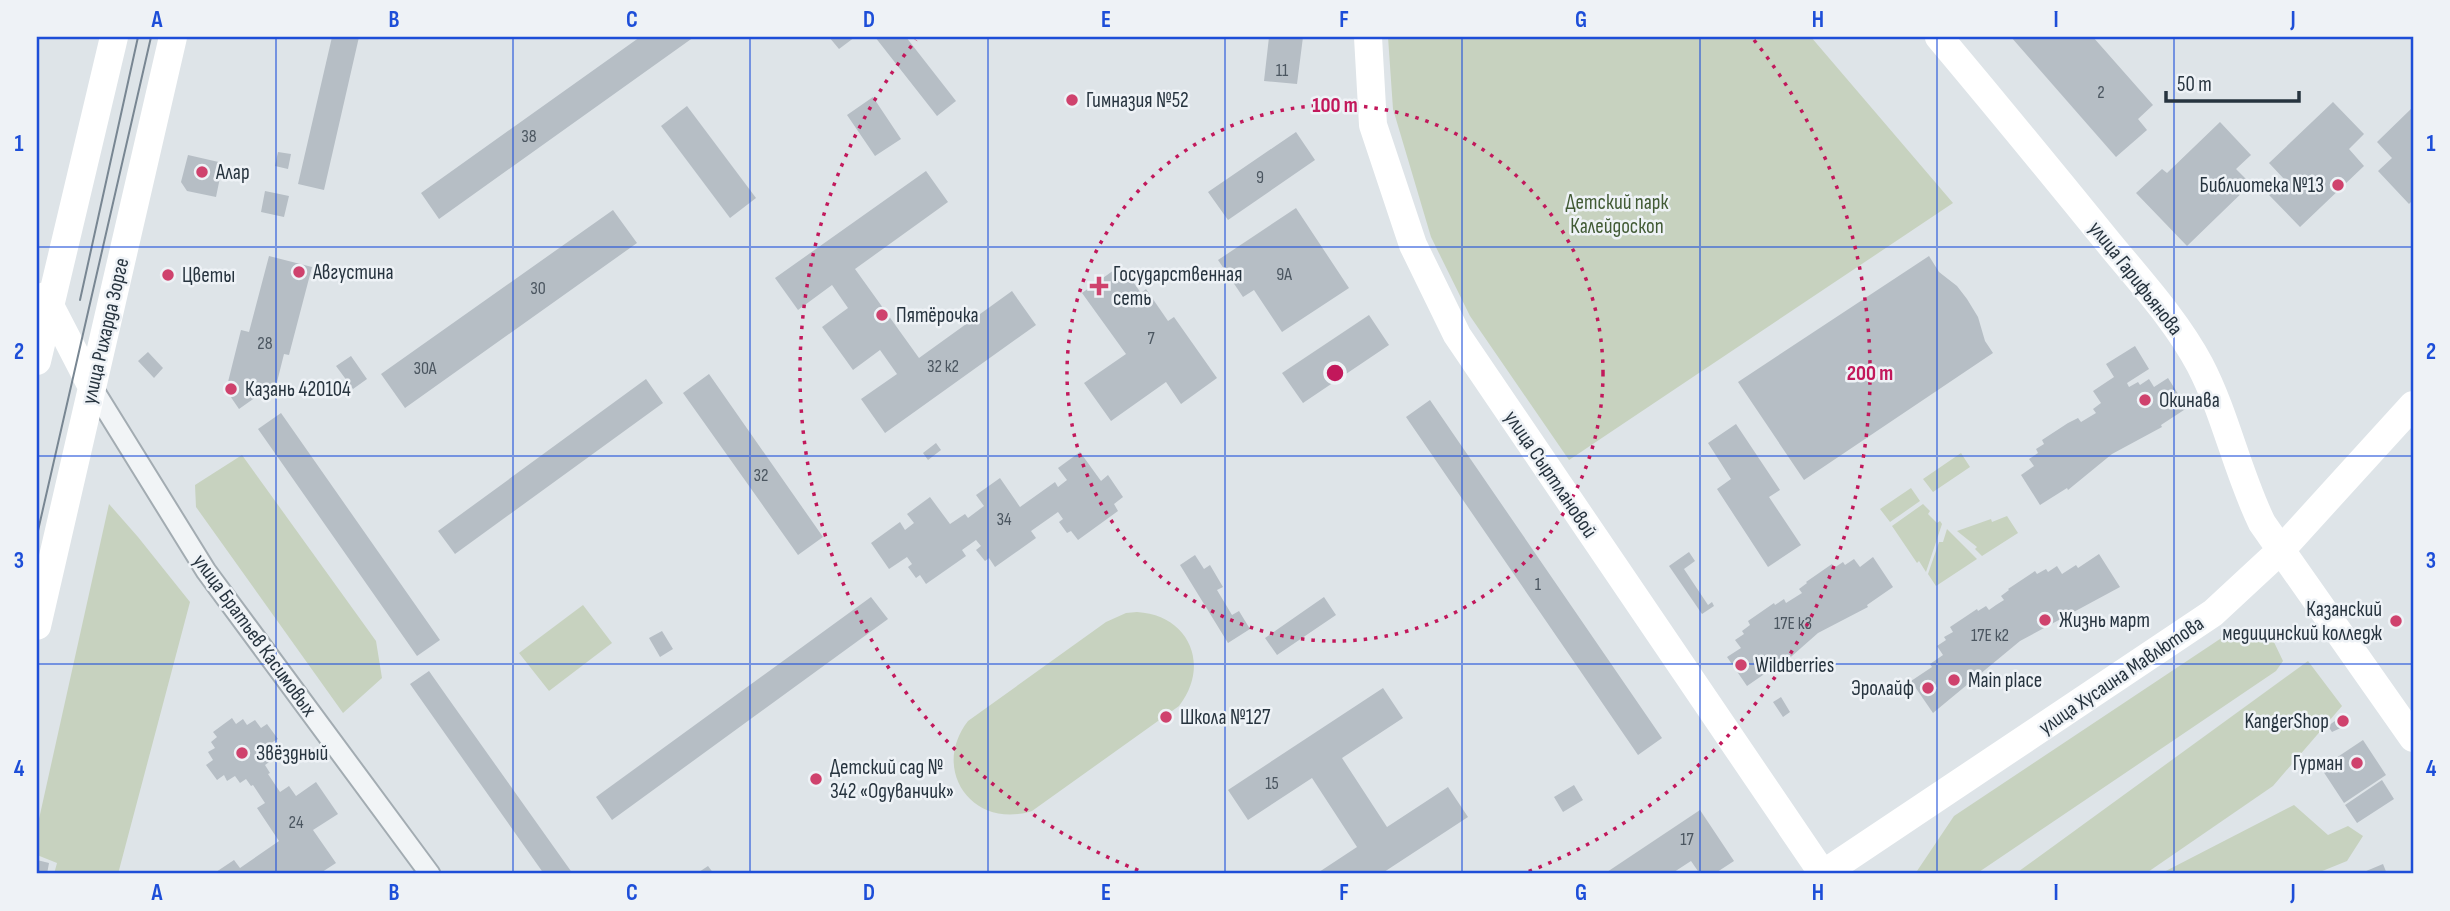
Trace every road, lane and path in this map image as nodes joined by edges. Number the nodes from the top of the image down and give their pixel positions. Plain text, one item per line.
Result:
1 (114, 37) edge
2 (173, 37) edge
3 (1368, 37) edge
4 (1940, 37) edge
5 (37, 278) edge
6 (49, 304) junction
7 (37, 360) edge
8 (92, 387) junction
9 (2413, 405) edge
10 (2281, 551) junction
11 (37, 626) edge
12 (2413, 738) edge
13 (430, 874) edge
14 (1823, 874) edge

1 - 6 street
2 - 8 street, улица Рихарда Зорге
3 - 14 street, улица Сыртлановой
4 - 10 street, улица Гарифьянова
5 - 6 street
6 - 7 street
6 - 8 street
8 - 11 street, улица Рихарда Зорге
8 - 13 street, улица Братьев Касимовых
9 - 10 street, улица Хусаина Мавлютова
10 - 12 street, улица Гарифьянова
10 - 14 street, улица Хусаина Мавлютова

